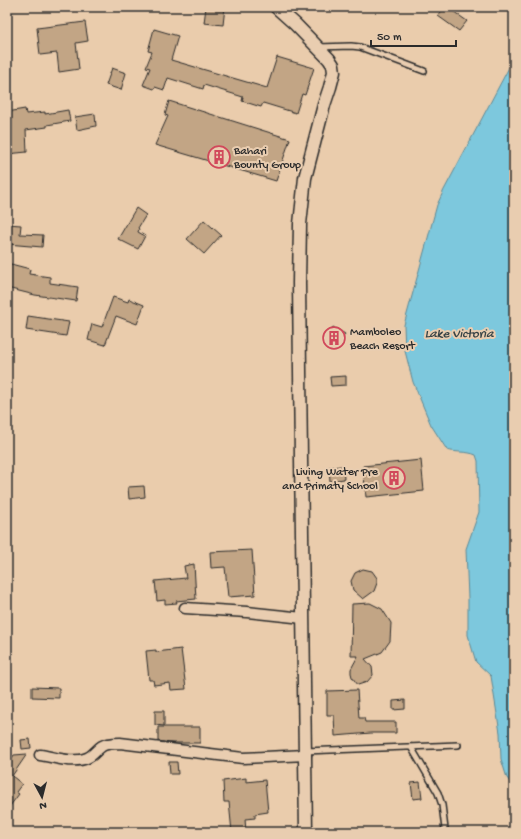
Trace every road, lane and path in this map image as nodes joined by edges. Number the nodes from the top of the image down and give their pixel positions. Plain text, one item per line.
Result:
1 (276, 7) edge
2 (317, 47) junction
3 (424, 71) dead end
4 (185, 608) dead end
5 (303, 618) junction
6 (458, 745) dead end
7 (411, 747) junction
8 (306, 753) junction
9 (40, 755) dead end
10 (445, 829) dead end
11 (306, 832) edge

1 - 2 street
2 - 3 lane
2 - 5 street
4 - 5 street
5 - 8 street
6 - 7 lane
7 - 8 lane
7 - 10 lane
8 - 9 street
8 - 11 street

